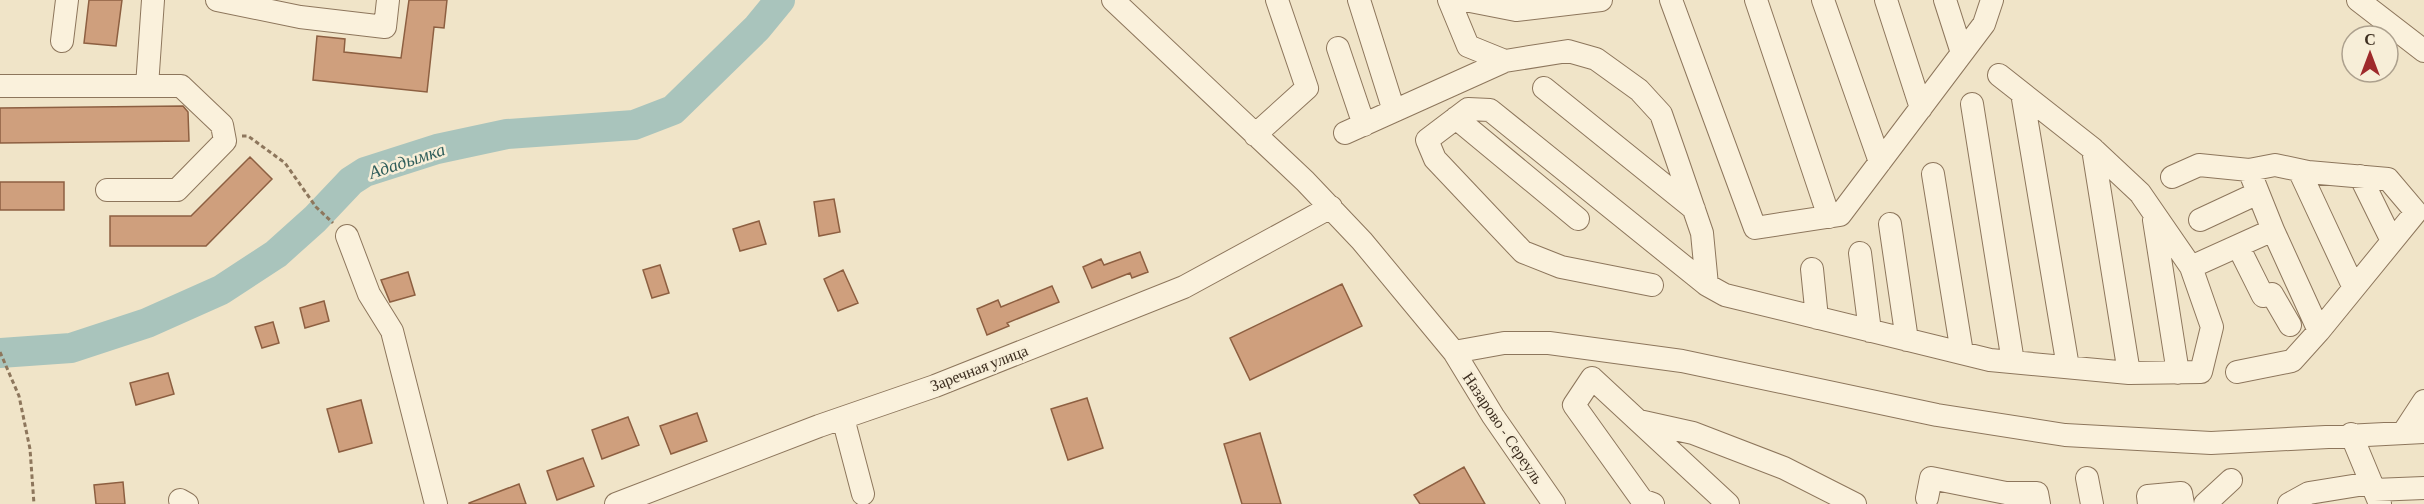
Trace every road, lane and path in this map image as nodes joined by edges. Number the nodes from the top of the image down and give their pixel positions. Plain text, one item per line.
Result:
1 (67, 0) edge
2 (153, 0) edge
3 (217, 0) edge
4 (388, 0) edge
5 (1113, 0) edge
6 (1277, 0) edge
7 (1359, 0) edge
8 (1449, 0) edge
9 (1465, 0) edge
10 (1601, 0) edge
11 (1671, 0) edge
12 (1756, 0) edge
13 (1823, 0) edge
14 (1886, 0) edge
15 (1945, 0) edge
16 (1992, 0) edge
17 (2358, 0) edge
18 (62, 41) dead end
19 (1338, 48) dead end
20 (2424, 51) edge
21 (1962, 53) junction
22 (1505, 61) junction
23 (1999, 75) dead end
24 (147, 86) junction
25 (0, 87) edge
26 (1544, 88) dead end
27 (2022, 93) junction
28 (1972, 104) dead end
29 (1921, 108) junction
30 (1394, 111) junction
31 (1456, 118) junction
32 (224, 135) junction
33 (1255, 135) junction
34 (2093, 149) junction
35 (1880, 162) junction
36 (2248, 170) junction
37 (2300, 170) junction
38 (1933, 174) dead end
39 (2360, 176) junction
40 (2172, 177) dead end
41 (107, 190) dead end
42 (2258, 193) junction
43 (1331, 207) junction
44 (1694, 209) junction
45 (2153, 212) junction
46 (1829, 217) junction
47 (328, 219) dead end
48 (1578, 219) dead end
49 (2199, 220) dead end
50 (1890, 224) dead end
51 (2273, 230) junction
52 (347, 236) dead end
53 (2392, 241) junction
54 (2238, 246) junction
55 (1860, 253) dead end
56 (2191, 267) junction
57 (1812, 270) dead end
58 (1652, 285) dead end
59 (1707, 285) junction
60 (2354, 288) junction
61 (1817, 318) junction
62 (2290, 326) dead end
63 (1870, 331) junction
64 (2319, 331) junction
65 (1907, 340) junction
66 (0, 352) edge
67 (1454, 352) junction
68 (1962, 353) junction
69 (2013, 362) junction
70 (2068, 367) junction
71 (2237, 372) dead end
72 (2129, 373) junction
73 (2178, 373) junction
74 (2424, 400) edge
75 (843, 418) junction
76 (1638, 421) junction
77 (1693, 433) junction
78 (2413, 433) edge
79 (2351, 434) junction
80 (1795, 456) dead end
81 (1750, 470) dead end
82 (2087, 478) dead end
83 (2231, 480) dead end
84 (2424, 488) edge
85 (863, 494) dead end
86 (1720, 497) edge
87 (2376, 497) edge
88 (1927, 498) dead end
89 (34, 504) edge
90 (436, 504) edge
91 (616, 504) edge
92 (1554, 504) edge
93 (1653, 504) edge
94 (1740, 504) edge
95 (1855, 504) edge
96 (1864, 504) edge
97 (2039, 504) edge
98 (2092, 504) edge
99 (2149, 504) edge
100 (2183, 504) edge
101 (2205, 504) edge
102 (2289, 504) edge

1 - 18 street
2 - 24 street
3 - 4 street
5 - 33 street, Назарово - Сереуль
6 - 33 street
7 - 30 street
8 - 22 street
9 - 10 street
11 - 46 street
12 - 46 street
13 - 35 street
14 - 29 street
15 - 21 street
16 - 21 street
17 - 20 street
19 - 30 street
21 - 29 street
22 - 30 street
22 - 44 street
23 - 27 street
24 - 25 street
24 - 32 street
26 - 44 street
27 - 34 street
27 - 70 street
28 - 69 street
29 - 35 street
31 - 48 street
31 - 58 street
31 - 59 street
32 - 41 street
32 - 47 path
33 - 43 street, Назарово - Сереуль
34 - 45 street
34 - 72 street
35 - 46 street
36 - 37 street
36 - 40 street
36 - 42 street
37 - 39 street
37 - 60 street
38 - 68 street
39 - 53 street
39 - 53 street
42 - 49 street
42 - 51 street
43 - 67 street, Назарово - Сереуль
43 - 75 street, Заречная улица
44 - 59 street
45 - 56 street
45 - 73 street
50 - 65 street
51 - 54 street
51 - 64 street
52 - 90 street
53 - 60 street
54 - 56 street
54 - 62 street
55 - 63 street
56 - 73 street
57 - 61 street
59 - 61 street
60 - 64 street
61 - 63 street
63 - 65 street
64 - 71 street
65 - 68 street
66 - 89 path
67 - 79 street
67 - 92 street, Назарово - Сереуль
68 - 69 street
69 - 70 street
70 - 72 street
72 - 73 street
74 - 78 street
75 - 85 street
75 - 91 street, Заречная улица
76 - 77 street
76 - 86 street
76 - 93 street
77 - 81 street
77 - 95 street
78 - 79 street
79 - 87 street
80 - 96 street
82 - 98 street
83 - 101 street
84 - 87 street
86 - 94 street
87 - 102 street
88 - 97 street
99 - 100 street

